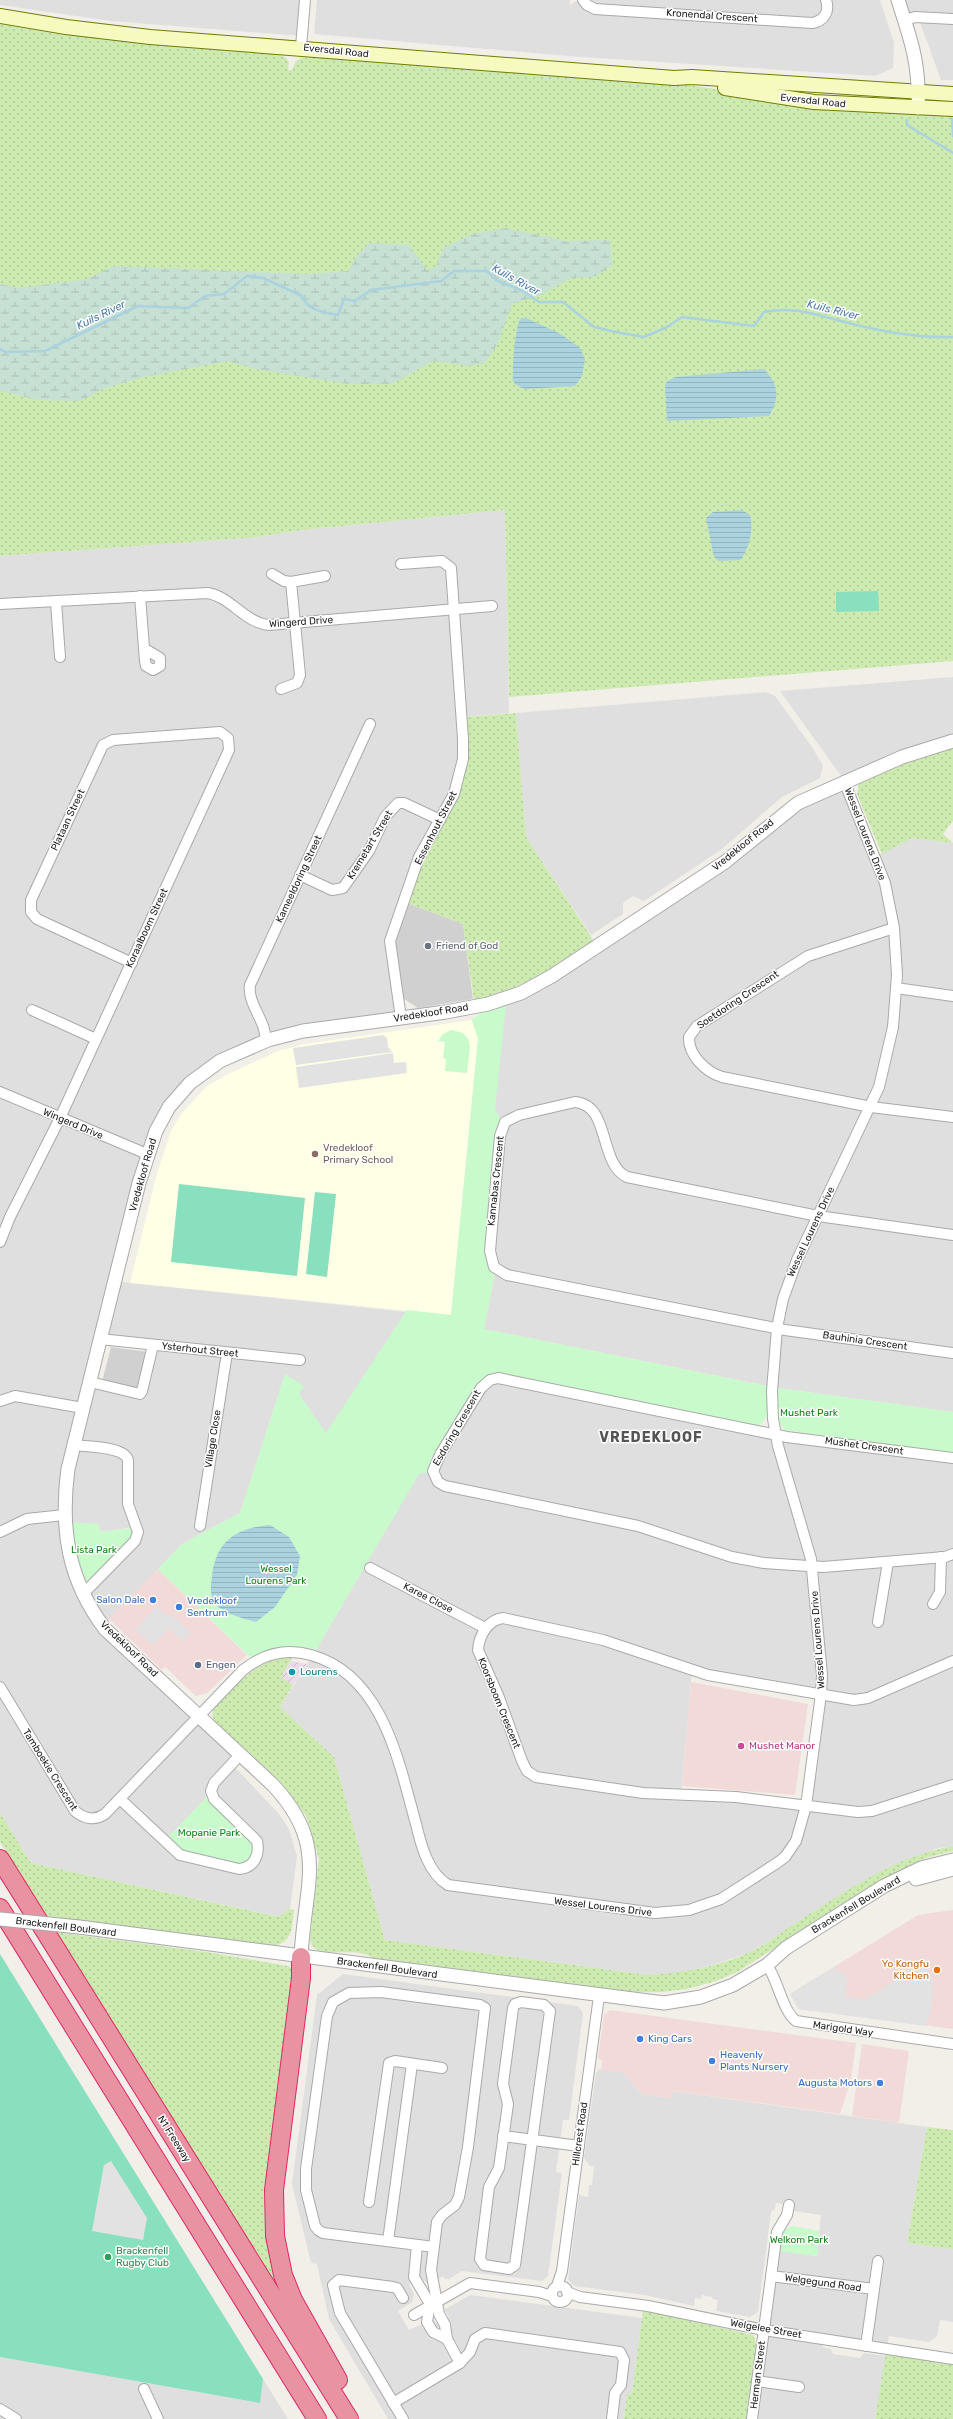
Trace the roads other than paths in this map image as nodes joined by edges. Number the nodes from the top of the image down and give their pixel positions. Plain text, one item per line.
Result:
1 (305, 0) edge
2 (584, 0) edge
3 (826, 0) edge
4 (898, 0) edge
5 (0, 16) edge
6 (953, 19) edge
7 (905, 20) junction
8 (301, 47) junction
9 (674, 78) junction
10 (919, 91) junction
11 (953, 94) edge
12 (918, 108) junction
13 (953, 110) edge
14 (401, 564) dead end
15 (272, 574) dead end
16 (325, 576) dead end
17 (291, 582) junction
18 (140, 596) junction
19 (56, 602) junction
20 (0, 604) edge
21 (492, 606) dead end
22 (453, 610) junction
23 (296, 623) junction
24 (144, 649) dead end
25 (60, 657) dead end
26 (281, 689) dead end
27 (370, 724) dead end
28 (228, 738) joint
29 (953, 740) edge
30 (844, 781) junction
31 (440, 820) junction
32 (300, 875) junction
33 (894, 928) junction
34 (132, 963) junction
35 (896, 988) junction
36 (953, 996) edge
37 (32, 1010) dead end
38 (401, 1018) junction
39 (96, 1039) junction
40 (266, 1039) junction
41 (0, 1092) edge
42 (871, 1107) junction
43 (953, 1117) edge
44 (60, 1118) junction
45 (147, 1154) junction
46 (818, 1216) junction
47 (2, 1230) edge
48 (953, 1234) edge
49 (0, 1242) edge
50 (777, 1328) junction
51 (100, 1339) junction
52 (153, 1345) junction
53 (227, 1353) junction
54 (953, 1353) edge
55 (300, 1360) dead end
56 (90, 1382) junction
57 (0, 1401) edge
58 (83, 1408) junction
59 (775, 1434) junction
60 (74, 1445) junction
61 (953, 1458) edge
62 (64, 1515) junction
63 (200, 1526) dead end
64 (0, 1532) edge
65 (953, 1554) edge
66 (941, 1557) junction
67 (888, 1562) junction
68 (812, 1566) junction
69 (370, 1568) dead end
70 (83, 1594) junction
71 (933, 1604) dead end
72 (878, 1622) dead end
73 (485, 1628) junction
74 (953, 1661) edge
75 (0, 1687) edge
76 (821, 1694) junction
77 (199, 1716) junction
78 (240, 1755) junction
79 (953, 1785) edge
80 (120, 1799) junction
81 (806, 1806) junction
82 (0, 1859) edge
83 (953, 1860) edge
84 (953, 1869) edge
85 (0, 1908) edge
86 (0, 1919) edge
87 (301, 1957) junction
88 (766, 1965) junction
89 (599, 1996) junction
90 (953, 2044) edge
91 (412, 2064) junction
92 (442, 2068) dead end
93 (504, 2136) junction
94 (532, 2140) junction
95 (579, 2146) junction
96 (369, 2202) dead end
97 (789, 2204) dead end
98 (388, 2241) junction
99 (417, 2245) junction
100 (434, 2247) junction
101 (878, 2261) dead end
102 (771, 2276) junction
103 (874, 2289) junction
104 (560, 2292) junction
105 (403, 2298) dead end
106 (434, 2302) junction
107 (414, 2314) dead end
108 (764, 2330) junction
109 (448, 2339) junction
110 (866, 2346) junction
111 (953, 2359) edge
112 (460, 2363) junction
113 (757, 2381) junction
114 (798, 2387) dead end
115 (144, 2389) dead end
116 (393, 2403) junction
117 (0, 2409) edge
118 (16, 2419) edge
119 (158, 2419) edge
120 (317, 2419) edge
121 (348, 2419) edge
122 (361, 2419) edge
123 (403, 2419) edge
124 (612, 2419) edge
125 (752, 2419) edge

1 - 8 street
2 - 3 street, Kronendal Crescent
4 - 7 street
5 - 8 main road, Eversdal Road
6 - 7 street
7 - 10 street
8 - 9 main road, Eversdal Road
9 - 10 main road, Eversdal Road
9 - 12 main road, Eversdal Road
10 - 11 main road, Eversdal Road
10 - 12 street
12 - 13 main road, Eversdal Road
14 - 22 street, Essenhout Street
15 - 17 street
16 - 17 street
17 - 23 street
18 - 19 street, Wingerd Drive
18 - 23 street, Wingerd Drive
18 - 24 street
19 - 20 street, Wingerd Drive
19 - 25 street
21 - 22 street, Wingerd Drive
22 - 23 street, Wingerd Drive
22 - 31 street, Essenhout Street
23 - 26 street
27 - 32 street, Kameeldoring Street
28 - 34 street, Koraalboom Street
28 - 34 street, Plataan Street
29 - 30 street, Vredekloof Road
30 - 33 street, Wessel Lourens Drive
30 - 38 street, Vredekloof Road
31 - 32 street, Kremetart Street
31 - 38 street, Essenhout Street
32 - 40 street, Kameeldoring Street
33 - 35 street, Wessel Lourens Drive
33 - 42 street, Soetdoring Crescent
34 - 39 street, Koraalboom Street
35 - 36 street
35 - 42 street, Wessel Lourens Drive
37 - 39 street
38 - 40 street, Vredekloof Road
39 - 44 street, Koraalboom Street
40 - 45 street, Vredekloof Road
41 - 44 street, Wingerd Drive
42 - 43 street
42 - 46 street, Wessel Lourens Drive
44 - 45 street, Wingerd Drive
44 - 47 street, Koraalboom Street
45 - 51 street, Vredekloof Road
46 - 48 street
46 - 50 street, Wessel Lourens Drive
46 - 50 street, Kannabas Crescent
47 - 49 street, Koraalboom Street
50 - 54 street, Bauhinia Crescent
50 - 59 street, Wessel Lourens Drive
51 - 52 street, Ysterhout Street
51 - 56 street, Vredekloof Road
52 - 53 street, Ysterhout Street
52 - 56 street
53 - 55 street, Ysterhout Street
53 - 63 street, Village Close
56 - 58 street, Vredekloof Road
57 - 58 street
58 - 60 street, Vredekloof Road
59 - 61 street, Mushet Crescent
59 - 68 street, Wessel Lourens Drive
59 - 68 street, Esdoring Crescent
60 - 62 street, Vredekloof Road
60 - 70 street
62 - 64 street
62 - 70 street, Vredekloof Road
65 - 66 street
66 - 67 street
66 - 71 street
67 - 68 street
67 - 72 street
68 - 76 street, Wessel Lourens Drive
69 - 73 street, Karee Close
70 - 77 street, Vredekloof Road
73 - 76 street
73 - 81 street, Koorsboom Crescent
74 - 76 street
75 - 80 street, Tamboekie Crescent
76 - 81 street, Wessel Lourens Drive
77 - 78 street, Vredekloof Road
77 - 80 street, Tamboekie Crescent
77 - 81 street, Wessel Lourens Drive
78 - 80 street
78 - 87 street, Vredekloof Road
79 - 81 street, Koorsboom Crescent
82 - 121 highway, N1 Freeway
83 - 88 street, Brackenfell Boulevard
84 - 88 street, Brackenfell Boulevard
85 - 120 highway
86 - 87 street, Brackenfell Boulevard, bridge
87 - 89 street, Brackenfell Boulevard
87 - 122 highway
88 - 89 street, Brackenfell Boulevard
88 - 90 street, Marigold Way
89 - 95 street, Hillcrest Road
91 - 92 street
91 - 96 street
91 - 98 street
93 - 94 street
93 - 94 street
93 - 94 street
94 - 95 street
95 - 104 street, Hillcrest Road
97 - 102 street, Herman Street
98 - 99 street
98 - 100 street
99 - 100 street
99 - 106 street
100 - 106 street
101 - 103 street, Welgegund Road
102 - 103 street, Welgegund Road
102 - 108 street, Herman Street
103 - 110 street, Welgegund Road
104 - 106 street, Welgelee Street
104 - 108 street, Welgelee Street
105 - 116 street
106 - 107 street, Welgelee Street
106 - 109 street
106 - 109 street
108 - 110 street, Welgelee Street
108 - 113 street, Herman Street
109 - 112 street
110 - 111 street, Welgelee Street
112 - 116 street
112 - 124 street
113 - 114 street
113 - 125 street, Herman Street
115 - 119 street
116 - 123 street
117 - 118 street

